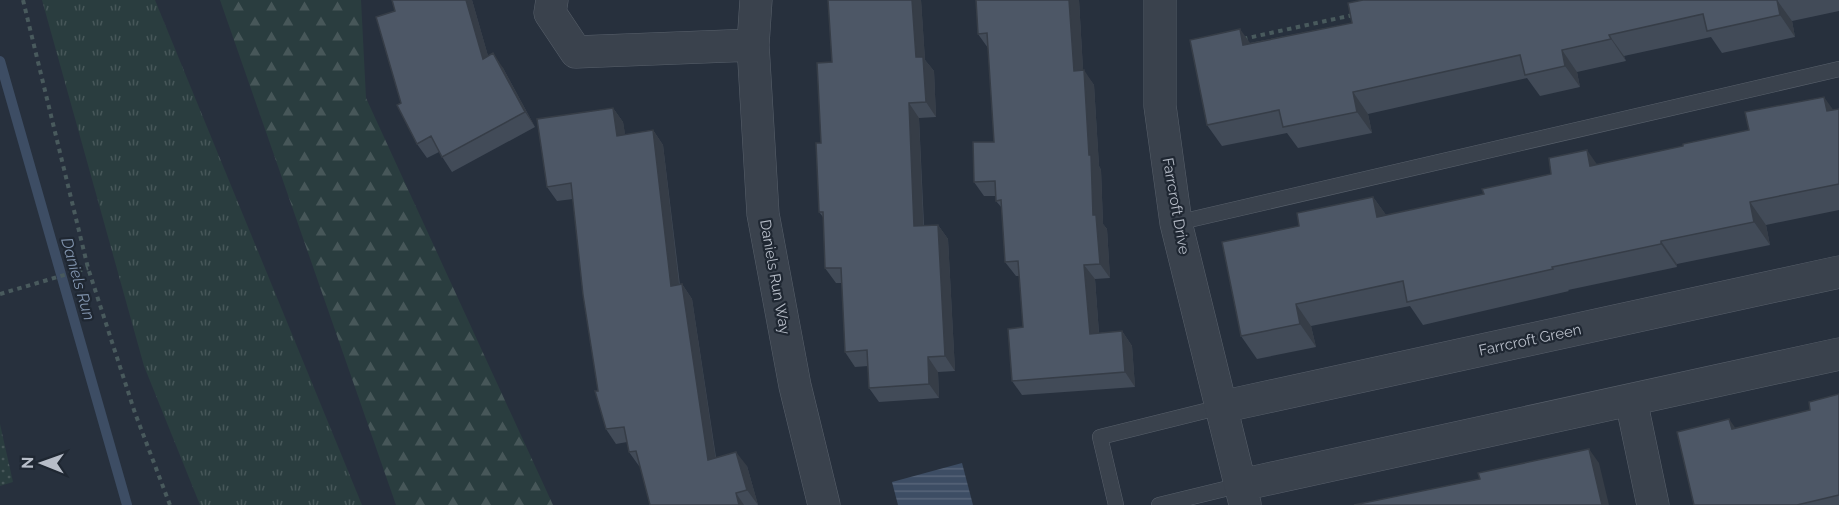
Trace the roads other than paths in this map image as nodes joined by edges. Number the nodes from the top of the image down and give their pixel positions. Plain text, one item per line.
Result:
1 (552, 0) edge
2 (756, 0) edge
3 (1160, 0) edge
4 (753, 45) junction
5 (1839, 69) edge
6 (1176, 223) junction
7 (1839, 272) edge
8 (1839, 354) edge
9 (1631, 400) junction
10 (1221, 407) junction
11 (1243, 495) edge
12 (824, 505) edge
13 (1116, 505) edge
14 (1159, 505) edge
15 (1653, 505) edge

1 - 4 street
2 - 4 street, Daniels Run Way
3 - 6 street, Farrcroft Drive
4 - 12 street, Daniels Run Way
5 - 6 lane
6 - 10 street, Farrcroft Drive
7 - 10 street, Farrcroft Green
8 - 9 street
9 - 11 street
9 - 15 street
10 - 11 street, Farrcroft Drive
10 - 13 lane
11 - 14 lane

